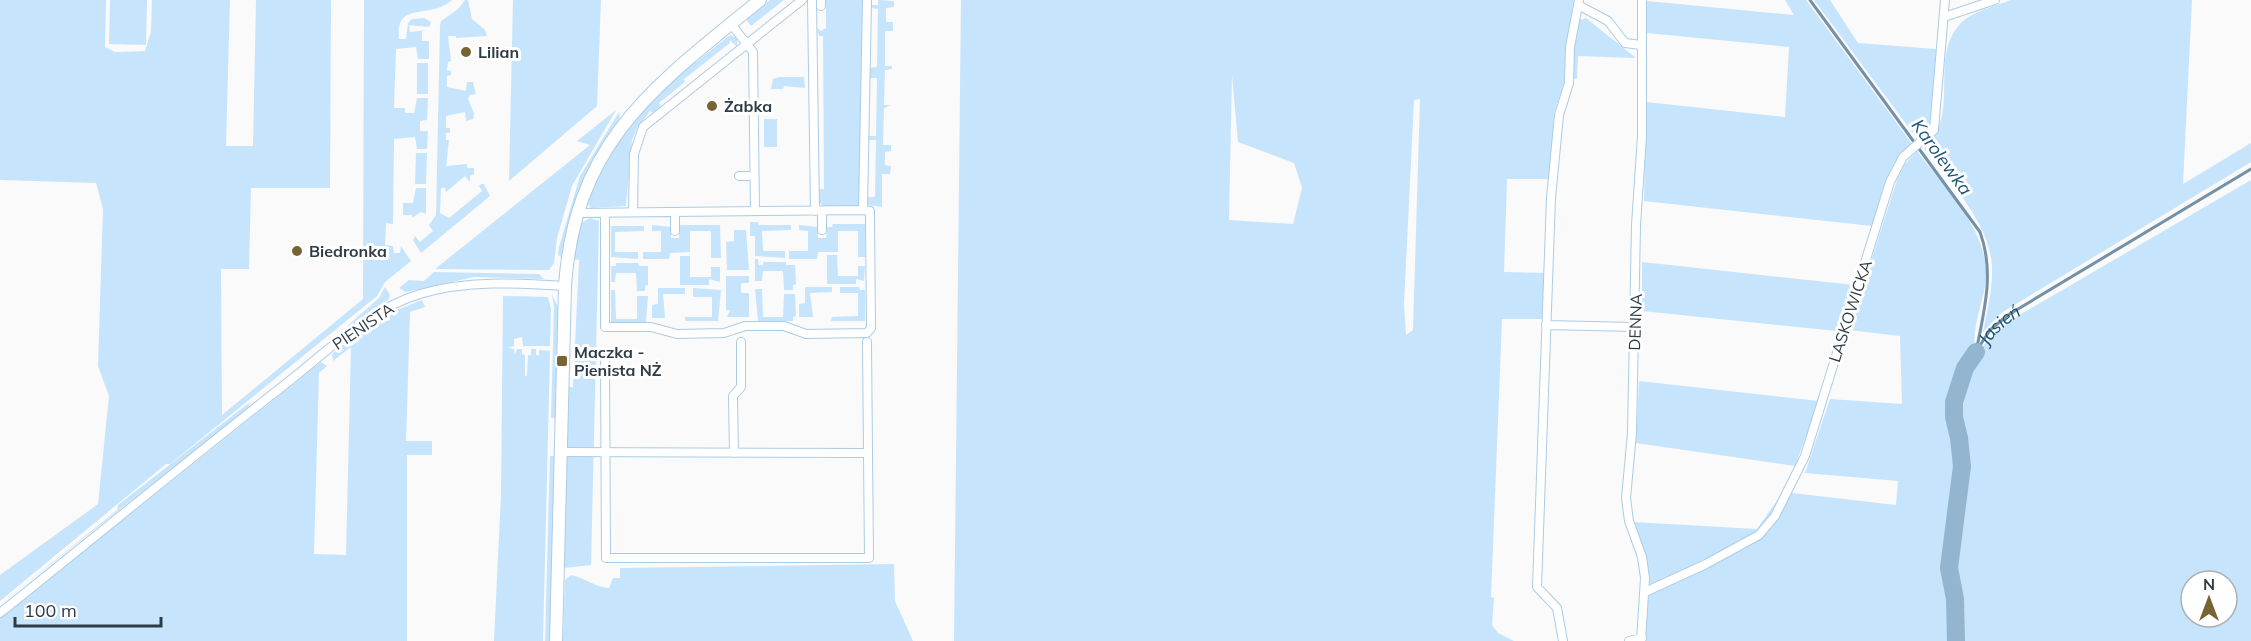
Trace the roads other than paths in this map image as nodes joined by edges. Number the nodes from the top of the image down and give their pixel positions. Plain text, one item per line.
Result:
1 (760, 0) edge
2 (802, 0) edge
3 (812, 0) edge
4 (867, 0) edge
5 (1642, 0) edge
6 (1945, 0) edge
7 (1995, 0) edge
8 (1579, 3) edge
9 (1944, 17) junction
10 (730, 24) junction
11 (746, 42) junction
12 (1641, 45) junction
13 (739, 176) dead end
14 (754, 176) junction
15 (863, 210) junction
16 (819, 211) junction
17 (633, 212) junction
18 (675, 212) junction
19 (754, 212) junction
20 (577, 213) junction
21 (604, 213) junction
22 (822, 230) dead end
23 (675, 231) dead end
24 (565, 286) junction
25 (1546, 325) junction
26 (1634, 327) junction
27 (741, 342) dead end
28 (867, 342) dead end
29 (605, 357) dead end
30 (560, 452) junction
31 (606, 452) junction
32 (734, 453) junction
33 (868, 453) junction
34 (1645, 592) junction
35 (0, 613) edge
36 (1641, 639) edge
37 (556, 641) edge
38 (1563, 641) edge
39 (1629, 641) edge

1 - 10 street
2 - 11 street
3 - 16 street
4 - 15 street
5 - 12 street, DENNA
6 - 9 street, LASKOWICKA
7 - 9 street
8 - 12 street
8 - 25 street
9 - 34 street, LASKOWICKA
10 - 11 street
10 - 20 street
11 - 14 street
11 - 17 street
12 - 26 street, DENNA
13 - 14 street
14 - 19 street
15 - 16 street
15 - 21 street
16 - 19 street
16 - 22 street
17 - 18 street
17 - 21 street
18 - 19 street
18 - 23 street
20 - 21 street
20 - 24 street
24 - 30 street
24 - 35 street, PIENISTA
25 - 26 street
25 - 38 street
26 - 34 street, DENNA
27 - 32 street
28 - 33 street
29 - 31 street
30 - 31 street
30 - 37 street
31 - 32 street
31 - 33 street
32 - 33 street
34 - 36 street, DENNA
36 - 39 street

